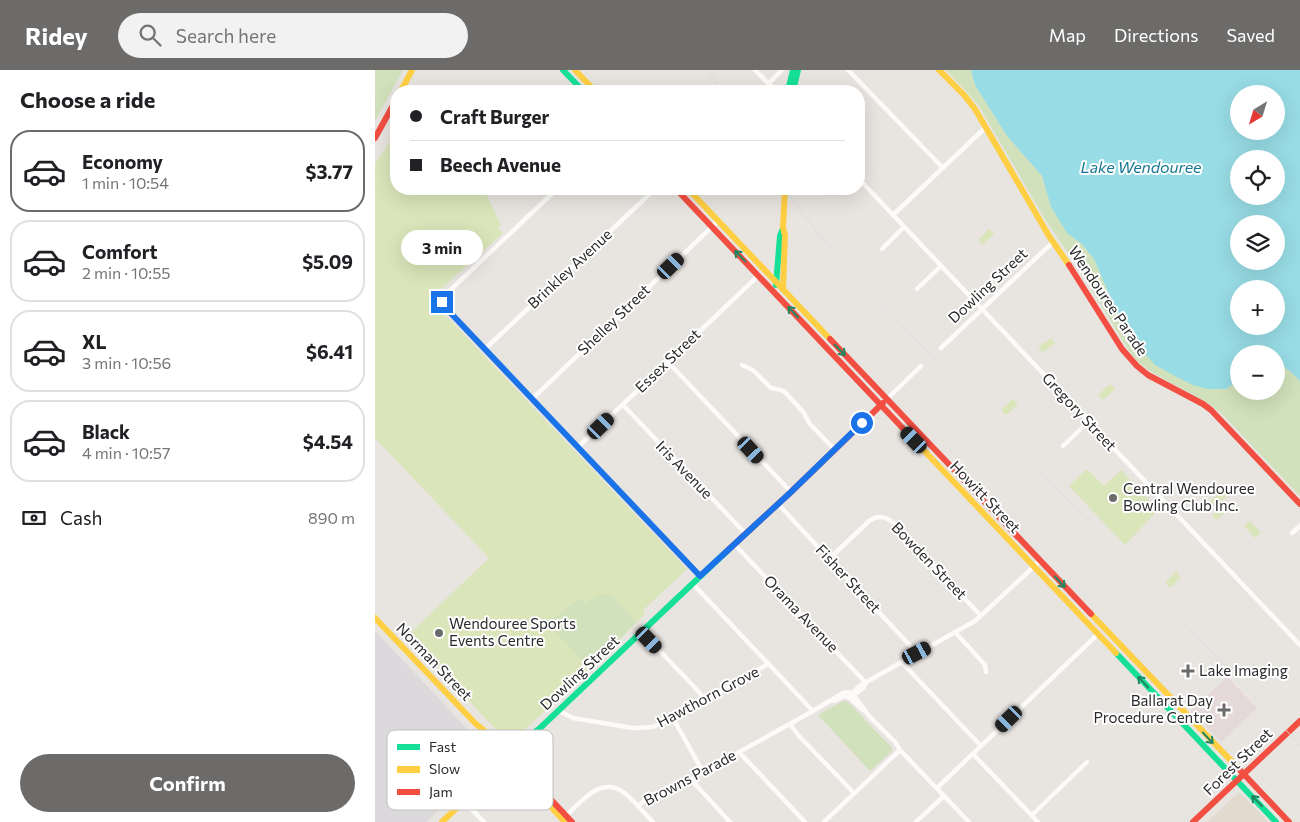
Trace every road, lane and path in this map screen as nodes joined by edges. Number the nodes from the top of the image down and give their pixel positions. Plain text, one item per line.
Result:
1 (412, 70) edge
2 (563, 70) edge
3 (575, 70) edge
4 (755, 70) edge
5 (782, 70) edge
6 (793, 70) edge
7 (798, 70) edge
8 (848, 70) edge
9 (939, 70) edge
10 (768, 84) joint
11 (404, 85) edge
12 (577, 85) edge
13 (589, 85) edge
14 (790, 85) edge
15 (794, 85) edge
16 (863, 85) edge
17 (865, 88) edge
18 (390, 111) edge
19 (985, 127) junction
20 (375, 138) edge
21 (943, 168) junction
22 (865, 185) edge
23 (551, 195) edge
24 (649, 195) edge
25 (682, 195) edge
26 (694, 195) edge
27 (785, 195) edge
28 (893, 215) junction
29 (719, 221) junction
30 (712, 227) junction
31 (904, 227) junction
32 (783, 228) junction
33 (1053, 242) junction
34 (882, 249) dead end
35 (778, 264) junction
36 (941, 266) junction
37 (764, 270) junction
38 (759, 275) junction
39 (780, 282) junction
40 (783, 289) junction
41 (917, 289) dead end
42 (774, 291) junction
43 (982, 309) junction
44 (819, 328) junction
45 (813, 333) junction
46 (941, 348) dead end
47 (485, 349) junction
48 (667, 362) junction
49 (742, 364) dead end
50 (921, 366) dead end
51 (532, 399) junction
52 (887, 399) junction
53 (623, 405) junction
54 (881, 405) junction
55 (1088, 422) junction
56 (1063, 446) dead end
57 (578, 447) junction
58 (834, 449) junction
59 (791, 492) junction
60 (778, 504) junction
61 (1300, 504) edge
62 (1300, 526) edge
63 (1292, 533) dead end
64 (746, 534) junction
65 (735, 544) junction
66 (829, 559) junction
67 (1040, 561) junction
68 (1034, 566) junction
69 (700, 576) junction
70 (692, 583) junction
71 (981, 616) junction
72 (375, 618) edge
73 (642, 632) junction
74 (955, 632) junction
75 (1098, 634) junction
76 (1300, 645) edge
77 (917, 653) junction
78 (902, 662) junction
79 (768, 664) junction
80 (986, 672) dead end
81 (866, 683) junction
82 (852, 696) junction
83 (705, 700) junction
84 (559, 711) junction
85 (813, 711) junction
86 (673, 718) junction
87 (1300, 721) edge
88 (475, 723) junction
89 (790, 724) junction
90 (539, 729) edge
91 (481, 730) edge
92 (483, 730) edge
93 (981, 746) junction
94 (900, 750) junction
95 (739, 752) junction
96 (973, 754) junction
97 (1087, 762) dead end
98 (703, 772) junction
99 (1243, 775) junction
100 (691, 779) junction
101 (1237, 781) junction
102 (937, 788) junction
103 (854, 793) junction
104 (944, 796) junction
105 (553, 805) edge
106 (638, 806) junction
107 (553, 807) edge
108 (454, 810) edge
109 (472, 810) edge
110 (1031, 815) junction
111 (565, 819) edge
112 (442, 822) edge
113 (484, 822) edge
114 (572, 822) edge
115 (653, 822) edge
116 (730, 822) edge
117 (805, 822) edge
118 (824, 822) edge
119 (916, 822) edge
120 (969, 822) edge
121 (1038, 822) edge
122 (1193, 822) edge
123 (1276, 822) edge
124 (1289, 822) edge

1 - 11 main road
2 - 12 main road
3 - 13 main road
4 - 10 street
5 - 10 street
6 - 14 main road
7 - 15 main road
8 - 16 street
9 - 19 main road, Wendouree Parade
17 - 21 street
18 - 20 main road
19 - 21 street
19 - 33 main road, Wendouree Parade
21 - 28 street
22 - 28 street, Gregory Street
23 - 47 street
24 - 47 street, Brinkley Avenue
25 - 30 main road, Howitt Street
26 - 29 main road
27 - 32 main road
28 - 31 street, Gregory Street
29 - 30 street, Shelley Street
29 - 37 main road
38 -> 30 main road, Howitt Street
30 - 51 street, Shelley Street
31 - 34 street
31 - 36 street, Gregory Street
32 - 35 main road
32 - 39 main road
33 - 43 street, Dowling Street
33 - 61 main road, Wendouree Parade
35 - 37 main road
35 - 39 main road
36 - 41 street
36 - 43 street, Gregory Street
37 - 39 main road
38 - 42 main road, Howitt Street
38 - 48 street, Essex Street
39 - 40 main road
39 - 42 main road
40 - 42 main road
40 - 44 main road, Howitt Street
45 -> 42 main road, Howitt Street
43 - 46 street, Dowling Street
43 - 55 street, Gregory Street
44 - 45 main road
44 -> 52 main road, Howitt Street
45 - 54 main road, Howitt Street
47 - 51 street
48 - 53 street, Essex Street
48 - 59 street
49 - 58 street
50 - 52 street, Dowling Street
51 - 57 street
52 - 54 main road, Dowling Street
52 - 67 main road, Howitt Street
53 - 57 street, Essex Street
53 - 64 street, Iris Avenue
54 - 58 main road, Dowling Street
54 - 68 main road, Howitt Street
55 - 56 street
55 - 76 street, Gregory Street
57 - 69 street
58 - 59 main road, Dowling Street
59 - 60 main road, Dowling Street
60 - 64 main road, Dowling Street
60 - 66 street, Fisher Street
62 - 63 street
64 - 65 main road, Dowling Street
65 - 69 main road, Dowling Street
65 - 81 street, Orama Avenue
66 - 71 street, Bowden Street
66 - 77 street, Fisher Street
67 - 68 street, Browns Parade
67 -> 99 main road, Howitt Street
68 - 71 street, Browns Parade
68 - 75 main road, Howitt Street
69 - 70 main road, Dowling Street
70 - 73 main road, Dowling Street
70 - 79 street
71 - 74 street, Browns Parade
72 - 88 main road, Norman Street
73 - 83 street
73 - 84 main road, Dowling Street
74 - 77 street, Browns Parade
74 - 80 street
75 - 93 street
101 -> 75 main road, Howitt Street
77 - 78 street, Browns Parade
78 - 81 street, Browns Parade
78 - 93 street
79 - 83 street, Hawthorn Grove
79 - 85 street
81 - 82 street, Browns Parade
82 - 85 street, Browns Parade
82 - 94 street
83 - 86 street, Hawthorn Grove
84 - 86 street, Hawthorn Grove
84 - 90 main road, Dowling Street
85 - 89 street, Browns Parade
86 - 98 street
87 - 99 main road, Forest Street
88 - 91 main road, Norman Street
88 - 92 main road, Norman Street
89 - 95 street, Browns Parade
89 - 103 street
93 - 96 street
94 - 102 street
94 - 103 street
95 - 98 street, Browns Parade
95 - 117 street
96 - 102 street
96 - 110 street
97 - 110 street
98 - 100 street, Browns Parade
99 - 101 main road, Forest Street
99 - 124 main road, Howitt Street
100 - 106 street, Browns Parade
100 - 116 street
101 - 122 main road, Forest Street
123 -> 101 main road, Howitt Street
102 - 104 street
103 - 118 street
104 - 119 street
104 - 120 street
105 - 111 main road, Norman Street
106 - 111 street, Browns Parade
106 - 115 street
107 - 111 main road, Norman Street
108 - 112 main road
109 - 113 street
110 - 121 street
111 - 114 main road, Norman Street

